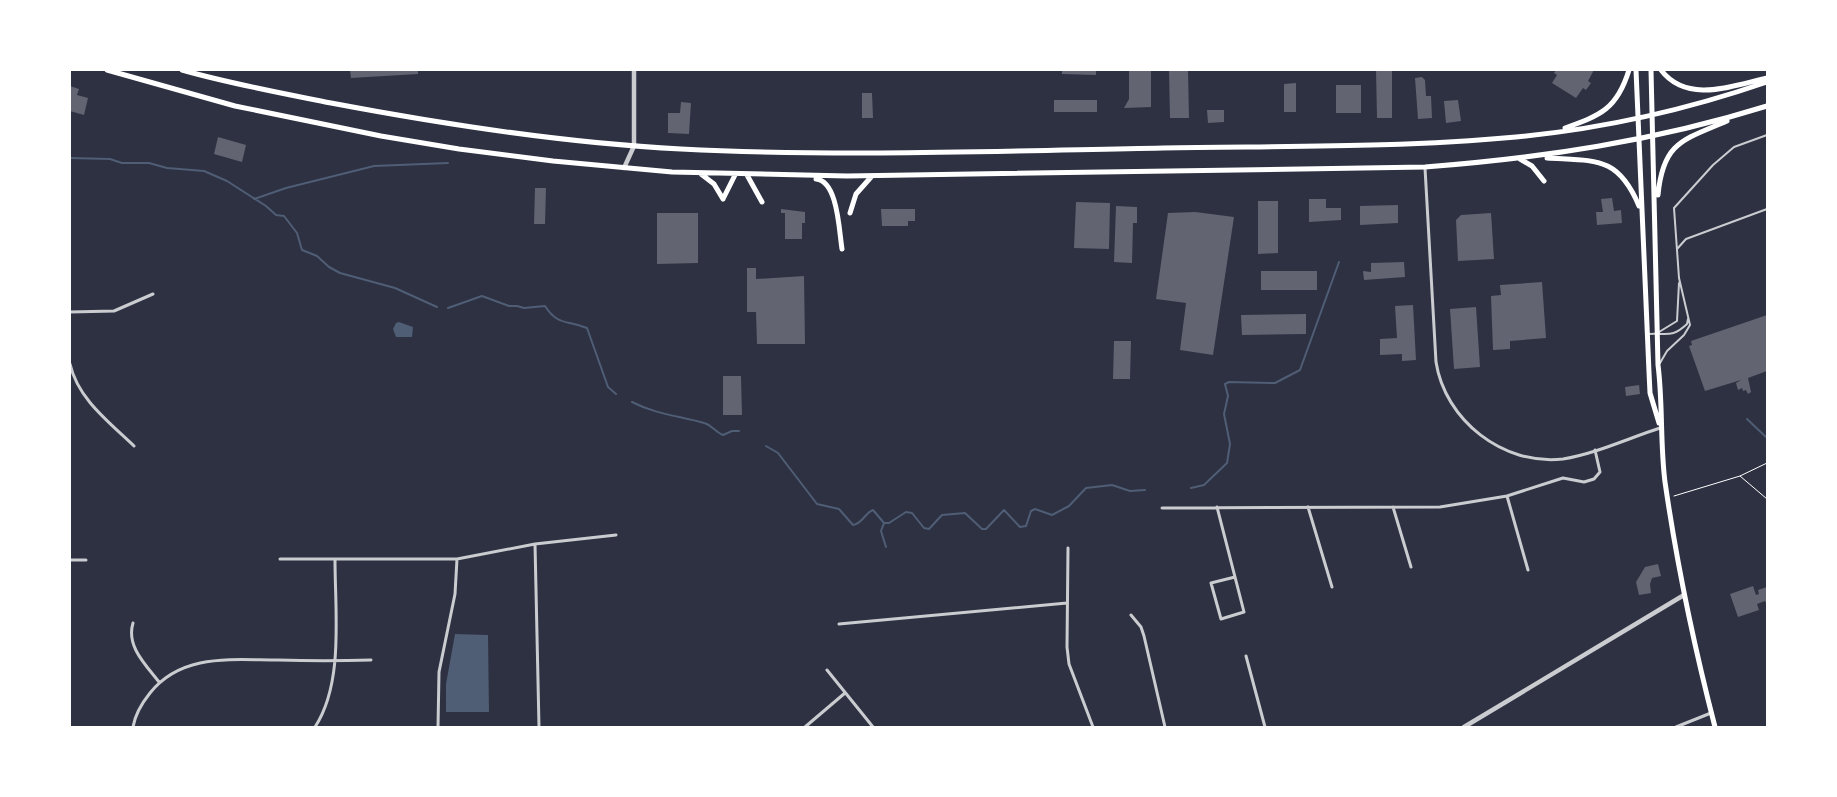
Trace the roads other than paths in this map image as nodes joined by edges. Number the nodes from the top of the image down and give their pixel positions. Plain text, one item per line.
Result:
1 (107, 70) edge
2 (182, 70) edge
3 (634, 70) edge
4 (1629, 70) edge
5 (1636, 70) edge
6 (1651, 70) edge
7 (1661, 70) edge
8 (1767, 80) edge
9 (1767, 106) edge
10 (1653, 114) junction
11 (1744, 114) junction
12 (1639, 118) junction
13 (1551, 133) junction
14 (1767, 135) edge
15 (1653, 136) junction
16 (1639, 139) junction
17 (634, 146) junction
18 (1537, 157) junction
19 (1520, 159) junction
20 (1425, 167) junction
21 (624, 168) junction
22 (699, 173) junction
23 (735, 175) junction
24 (747, 175) junction
25 (794, 176) junction
26 (872, 176) junction
27 (1544, 181) dead end
28 (762, 202) dead end
29 (1767, 209) edge
30 (1641, 210) junction
31 (850, 213) dead end
32 (1656, 218) junction
33 (842, 249) dead end
34 (1676, 251) junction
35 (1680, 278) junction
36 (153, 294) dead end
37 (70, 312) edge
38 (1688, 314) junction
39 (1647, 334) junction
40 (1658, 334) junction
41 (70, 364) edge
42 (1658, 365) junction
43 (1660, 428) junction
44 (134, 446) dead end
45 (1596, 450) junction
46 (1507, 496) junction
47 (1217, 507) junction
48 (1308, 507) junction
49 (1393, 507) junction
50 (1162, 508) dead end
51 (616, 535) dead end
52 (535, 544) junction
53 (1068, 548) dead end
54 (458, 559) junction
55 (70, 560) edge
56 (86, 560) dead end
57 (280, 560) dead end
58 (335, 560) junction
59 (1411, 567) dead end
60 (1528, 570) dead end
61 (1235, 577) junction
62 (1332, 587) dead end
63 (1684, 595) junction
64 (1067, 604) junction
65 (1131, 615) dead end
66 (134, 623) dead end
67 (838, 624) dead end
68 (1246, 656) dead end
69 (371, 660) dead end
70 (335, 661) junction
71 (827, 670) dead end
72 (159, 682) junction
73 (845, 693) junction
74 (1712, 713) junction
75 (133, 727) edge
76 (314, 727) edge
77 (438, 727) edge
78 (539, 727) edge
79 (805, 727) edge
80 (873, 727) edge
81 (1094, 727) edge
82 (1166, 727) edge
83 (1265, 727) edge
84 (1464, 727) edge
85 (1676, 727) edge
86 (1715, 727) edge

1 - 21 main road
2 - 17 main road
3 - 17 street
4 - 13 main road
5 - 12 main road
6 - 10 main road
7 - 8 main road
8 - 10 main road
9 - 11 main road
10 - 12 main road
10 - 15 main road
11 - 15 main road
11 - 32 main road
12 - 13 main road
12 - 16 main road
13 - 17 main road
14 - 34 lane
15 - 16 main road
15 - 32 main road
16 - 18 main road
16 - 30 main road
17 - 21 street
18 - 19 main road
18 - 30 main road
19 - 20 main road
19 - 27 main road
20 - 26 main road
20 - 45 street
21 - 22 main road
22 - 23 main road
22 - 23 main road
23 - 24 main road
24 - 25 main road
24 - 28 main road
25 - 26 main road
25 - 33 main road
26 - 31 main road
29 - 34 lane
30 - 39 main road
32 - 40 main road
34 - 35 lane
35 - 38 lane
35 - 40 lane
36 - 37 street
38 - 40 lane
38 - 42 lane
39 - 40 lane
39 - 43 main road
40 - 42 main road
41 - 44 street
42 - 43 main road
43 - 45 street
43 - 63 main road
45 - 46 street
46 - 49 street
46 - 60 street
47 - 48 street
47 - 50 street
47 - 61 street
48 - 49 street
48 - 62 street
49 - 59 street
51 - 52 street
52 - 54 street
52 - 78 street
53 - 64 street
54 - 58 street
54 - 77 street
55 - 56 street
57 - 58 street
58 - 70 street
61 - 61 street
63 - 74 main road
63 - 84 street
64 - 67 street
64 - 81 street
65 - 82 street
66 - 72 street
68 - 83 street
69 - 70 street
70 - 72 street
70 - 76 street
71 - 73 street
72 - 75 street
73 - 79 street
73 - 80 street
74 - 85 street
74 - 86 main road

